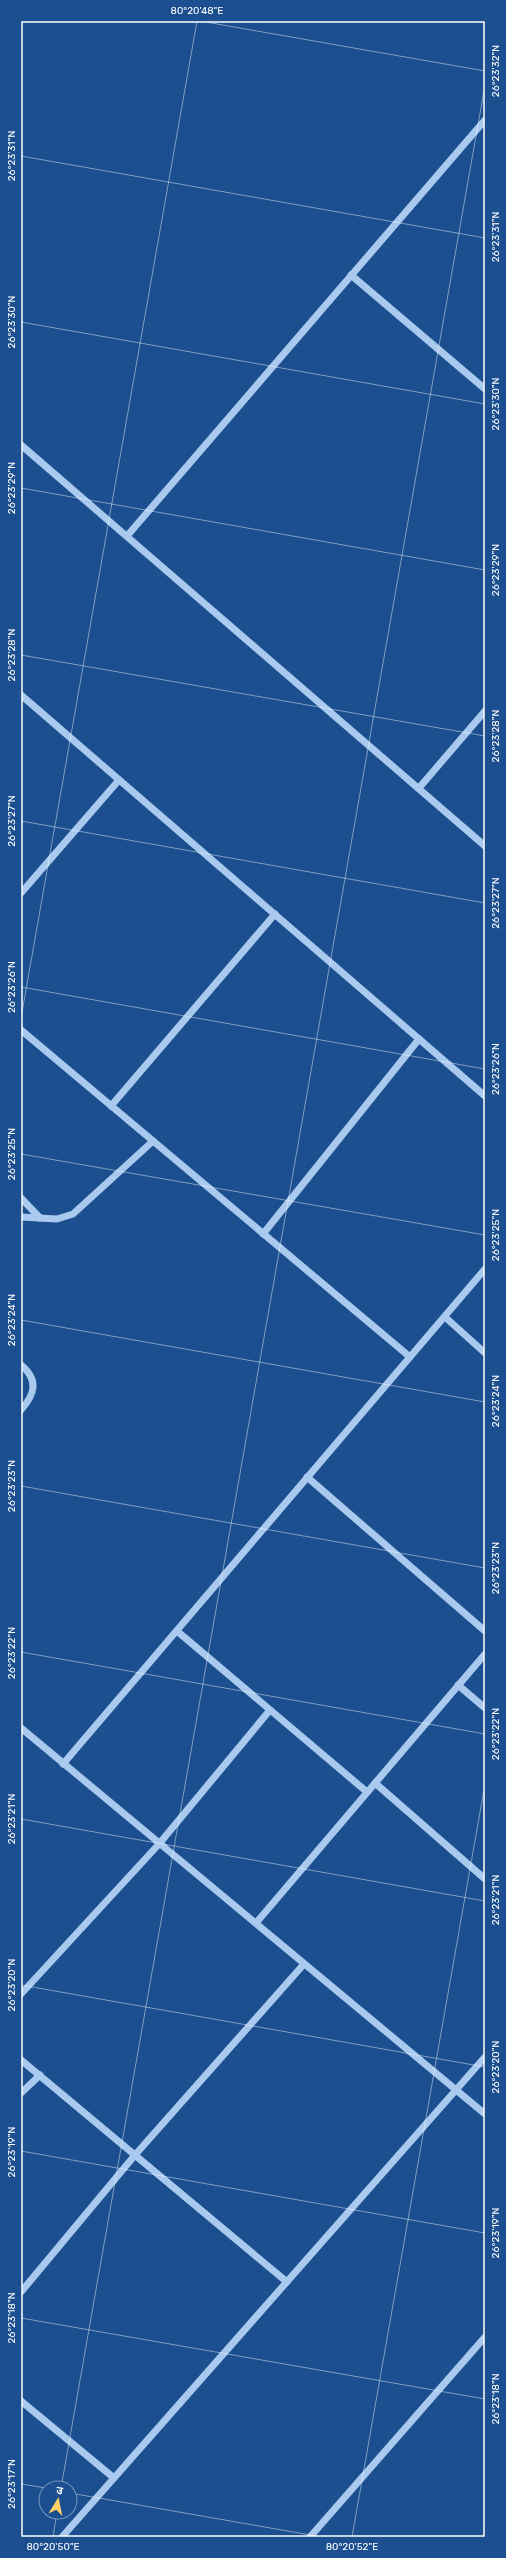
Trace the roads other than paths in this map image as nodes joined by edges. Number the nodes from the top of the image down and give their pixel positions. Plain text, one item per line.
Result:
1 (485, 120) edge
2 (350, 275) junction
3 (485, 389) edge
4 (21, 445) edge
5 (127, 536) junction
6 (21, 695) edge
7 (485, 711) edge
8 (119, 780) junction
9 (419, 788) junction
10 (485, 846) edge
11 (21, 894) edge
12 (275, 914) junction
13 (21, 1030) edge
14 (419, 1038) junction
15 (485, 1096) edge
16 (111, 1106) junction
17 (153, 1141) junction
18 (21, 1198) edge
19 (21, 1217) edge
20 (40, 1218) junction
21 (263, 1234) junction
22 (485, 1269) edge
23 (445, 1317) junction
24 (485, 1352) edge
25 (410, 1357) junction
26 (21, 1364) edge
27 (21, 1410) edge
28 (307, 1478) junction
29 (177, 1631) junction
30 (485, 1631) edge
31 (485, 1654) edge
32 (458, 1685) junction
33 (485, 1708) edge
34 (270, 1710) junction
35 (21, 1728) edge
36 (63, 1764) junction
37 (375, 1783) junction
38 (367, 1792) junction
39 (159, 1844) junction
40 (485, 1879) edge
41 (256, 1923) junction
42 (304, 1964) junction
43 (21, 1994) edge
44 (485, 2057) edge
45 (21, 2060) edge
46 (40, 2075) junction
47 (457, 2091) junction
48 (21, 2093) edge
49 (485, 2114) edge
50 (135, 2155) junction
51 (287, 2282) junction
52 (21, 2292) edge
53 (485, 2337) edge
54 (21, 2401) edge
55 (114, 2478) junction
56 (62, 2537) edge
57 (310, 2537) edge

1 - 2 street
2 - 3 street
2 - 5 street
4 - 5 street
5 - 9 street
6 - 8 street
7 - 9 street
8 - 11 street
8 - 12 street
9 - 10 street
12 - 14 street
12 - 16 street
13 - 16 street
14 - 15 street
14 - 21 street
16 - 17 street
17 - 20 street
17 - 21 street
18 - 20 street
19 - 20 street
21 - 25 street
22 - 23 street
23 - 24 street
23 - 25 street
25 - 28 street
26 - 27 street
28 - 29 street
28 - 30 street
29 - 34 street
29 - 36 street
31 - 32 street
32 - 33 street
32 - 37 street
34 - 38 street
34 - 39 street
35 - 36 street
36 - 39 street
37 - 38 street
37 - 40 street
38 - 41 street
39 - 41 street
39 - 43 street
41 - 42 street
42 - 47 street
42 - 50 street
44 - 47 street
45 - 46 street
46 - 48 street
46 - 50 street
47 - 49 street
47 - 51 street
50 - 51 street
50 - 52 street
51 - 55 street
53 - 57 street
54 - 55 street
55 - 56 street

